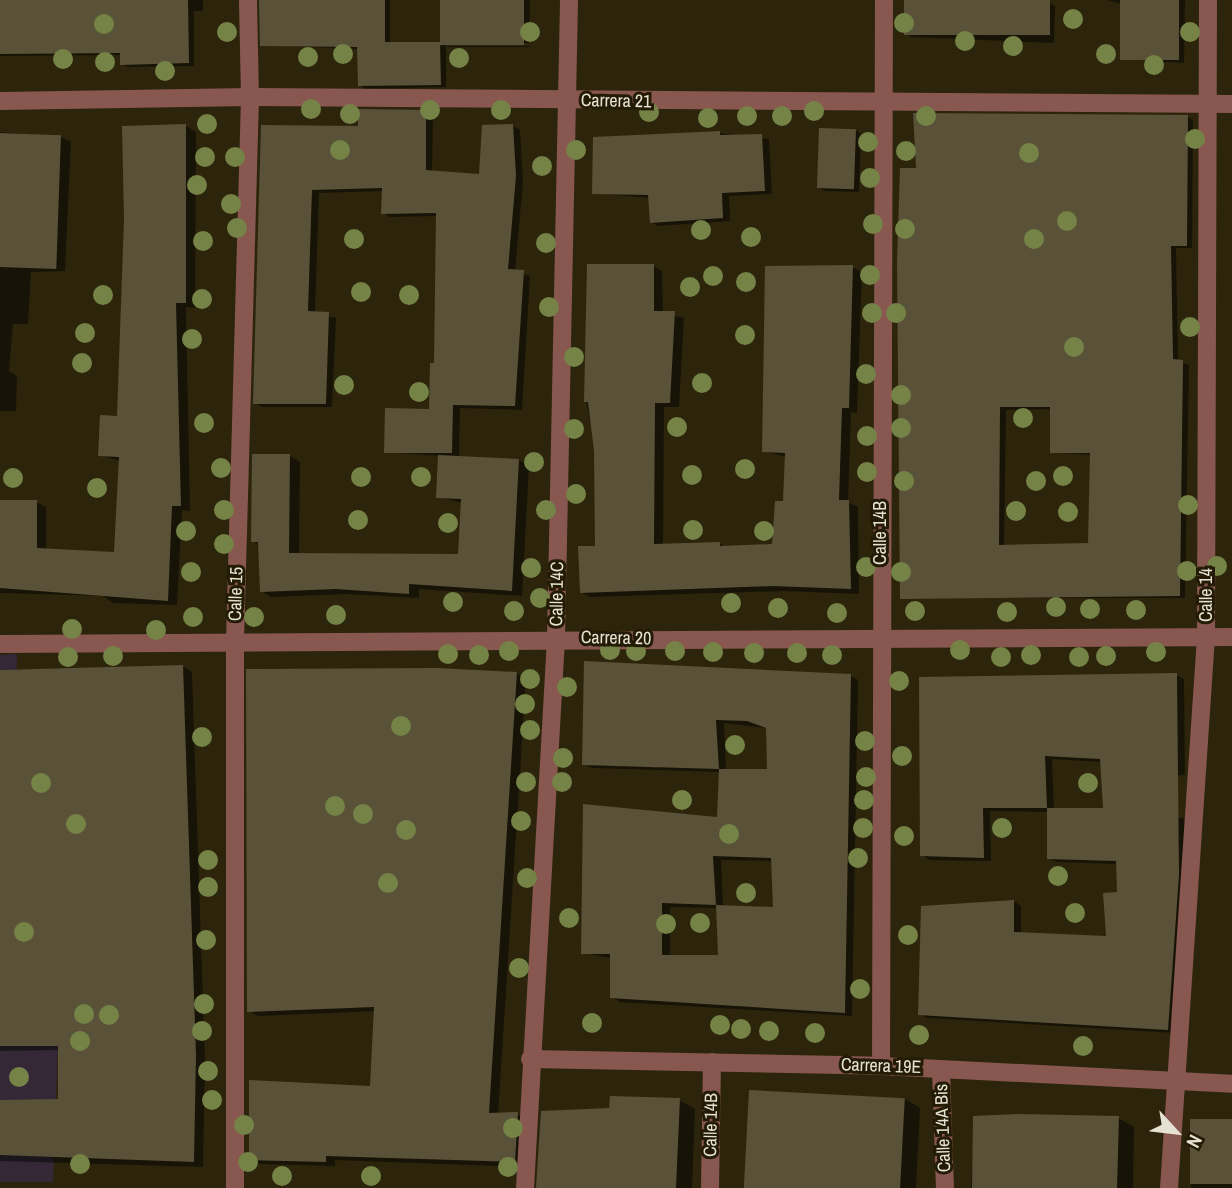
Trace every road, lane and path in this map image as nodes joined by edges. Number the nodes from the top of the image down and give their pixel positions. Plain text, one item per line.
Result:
1 (248, 0) edge
2 (569, 0) edge
3 (884, 0) edge
4 (1209, 0) edge
5 (250, 97) junction
6 (568, 100) junction
7 (0, 101) edge
8 (881, 104) junction
9 (1208, 104) junction
10 (1232, 104) edge
11 (1232, 636) edge
12 (1206, 637) junction
13 (556, 638) junction
14 (235, 641) junction
15 (880, 641) junction
16 (0, 644) edge
17 (530, 1059) junction
18 (712, 1062) junction
19 (881, 1066) junction
20 (942, 1069) junction
21 (1176, 1084) junction
22 (1232, 1084) edge
23 (235, 1188) edge
24 (524, 1188) edge
25 (710, 1188) edge
26 (946, 1188) edge
27 (1169, 1188) edge

1 - 5 street, Calle 15
2 - 6 street, Calle 14C
3 - 8 street, Calle 14B
4 - 9 street, Calle 14
5 - 6 street, Carrera 21
5 - 7 street, Carrera 21
5 - 14 street, Calle 15
6 - 8 street, Carrera 21
6 - 13 street, Calle 14C
8 - 9 street, Carrera 21
8 - 15 street, Calle 14B
9 - 10 street, Carrera 21
9 - 12 street, Calle 14
11 - 12 street, Carrera 20
12 - 15 street, Carrera 20
12 - 21 street, Calle 14
13 - 14 street, Carrera 20
13 - 15 street, Carrera 20
13 - 17 street, Calle 14C
14 - 16 street, Carrera 20
14 - 23 street, Calle 15
15 - 19 street, Calle 14B
17 - 18 street, Carrera 19E
17 - 24 street, Calle 14C
18 - 19 street, Carrera 19E
18 - 25 street, Calle 14B
19 - 20 street, Carrera 19E
20 - 21 street, Carrera 19E
20 - 26 street, Calle 14A Bis
21 - 22 street, Carrera 19E
21 - 27 street, Calle 14

